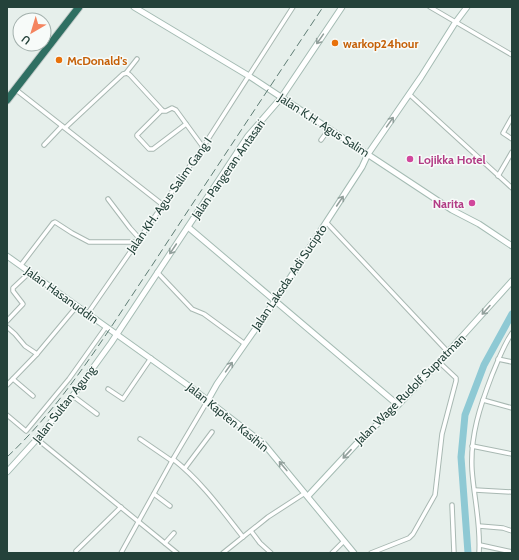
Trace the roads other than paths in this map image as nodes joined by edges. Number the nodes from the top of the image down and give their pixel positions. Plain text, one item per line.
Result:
1 (79, 7) edge
2 (134, 7) edge
3 (293, 7) edge
4 (342, 7) edge
5 (430, 7) edge
6 (467, 7) edge
7 (455, 23) junction
8 (512, 56) edge
9 (137, 58) dead end
10 (126, 73) junction
11 (249, 76) junction
12 (15, 89) junction
13 (409, 94) junction
14 (8, 96) edge
15 (281, 98) junction
16 (162, 110) junction
17 (512, 117) edge
18 (186, 124) junction
19 (63, 127) junction
20 (329, 129) junction
21 (512, 139) edge
22 (321, 140) dead end
23 (44, 145) dead end
24 (204, 147) junction
25 (512, 152) edge
26 (368, 154) junction
27 (498, 176) junction
28 (512, 188) edge
29 (108, 199) dead end
30 (163, 205) junction
31 (326, 222) junction
32 (188, 227) junction
33 (139, 238) junction
34 (136, 242) junction
35 (512, 246) edge
36 (7, 256) edge
37 (21, 265) junction
38 (30, 272) junction
39 (157, 272) junction
40 (512, 282) edge
41 (275, 300) junction
42 (77, 306) junction
43 (88, 313) junction
44 (7, 321) edge
45 (7, 327) edge
46 (106, 327) junction
47 (512, 333) edge
48 (118, 334) junction
49 (245, 344) junction
50 (448, 352) junction
51 (36, 354) junction
52 (151, 358) junction
53 (498, 359) junction
54 (439, 362) junction
55 (512, 362) edge
56 (13, 379) junction
57 (7, 385) edge
58 (108, 389) dead end
59 (33, 396) dead end
60 (73, 396) junction
61 (208, 400) junction
62 (483, 400) junction
63 (398, 405) junction
64 (512, 408) edge
65 (97, 414) dead end
66 (7, 415) edge
67 (212, 432) dead end
68 (37, 439) junction
69 (140, 439) dead end
70 (472, 446) junction
71 (512, 454) edge
72 (172, 460) junction
73 (185, 468) junction
74 (7, 472) edge
75 (475, 490) junction
76 (512, 492) edge
77 (154, 494) junction
78 (306, 494) junction
79 (452, 505) dead end
80 (170, 506) dead end
81 (121, 507) junction
82 (139, 522) junction
83 (478, 526) junction
84 (512, 530) edge
85 (251, 531) junction
86 (174, 533) dead end
87 (243, 537) junction
88 (344, 541) junction
89 (401, 541) junction
90 (165, 543) junction
91 (480, 544) junction
92 (404, 545) dead end
93 (76, 551) dead end
94 (512, 552) edge
95 (121, 553) edge
96 (177, 553) edge
97 (223, 553) edge
98 (270, 553) edge
99 (332, 553) edge
100 (354, 553) edge
101 (370, 553) edge
102 (454, 553) edge
103 (479, 553) edge

1 - 12 highway
2 - 11 street, Jalan K.H. Agus Salim
3 - 11 street, Jalan KH. Agus Salim Gang I
4 -> 15 street, Jalan Pangeran Antasari
5 - 7 street
6 - 7 street, Jalan Laksda. Adi Sucipto
7 - 8 street
7 - 13 street, Jalan Laksda. Adi Sucipto
9 - 10 street
10 - 16 street
10 - 19 street
11 - 15 street, Jalan K.H. Agus Salim
11 - 24 street, Jalan KH. Agus Salim Gang I
12 - 14 highway
12 - 19 street
26 -> 13 street, Jalan Laksda. Adi Sucipto
13 - 27 street
15 - 20 street, Jalan K.H. Agus Salim
15 - 32 street, Jalan Pangeran Antasari
16 - 18 street
16 - 18 street
17 - 21 street
18 - 24 street
19 - 23 street
19 - 30 street
20 - 22 street
20 - 26 street, Jalan K.H. Agus Salim
24 - 30 street, Jalan KH. Agus Salim Gang I
25 - 27 street
31 -> 26 street, Jalan Laksda. Adi Sucipto
26 - 35 street, Jalan K.H. Agus Salim
27 - 28 street
29 - 33 street
30 - 33 street, Jalan KH. Agus Salim Gang I
31 - 41 street, Jalan Laksda. Adi Sucipto
31 - 50 street
32 -> 39 street, Jalan Pangeran Antasari
32 - 41 street
33 - 34 street, Jalan KH. Agus Salim Gang I
34 - 37 street
34 - 43 street, Jalan KH. Agus Salim Gang I
36 - 37 street, Jalan Hasanuddin
37 - 38 street, Jalan Hasanuddin
38 - 42 street, Jalan Hasanuddin
38 - 44 street
39 - 48 street, Jalan Pangeran Antasari
39 - 49 street
40 -> 50 street, Jalan Wage Rudolf Supratman
41 - 49 street, Jalan Laksda. Adi Sucipto
41 - 63 street
42 - 43 street, Jalan Hasanuddin
42 - 51 street
43 - 46 street, Jalan Hasanuddin
45 - 51 street
46 - 48 street, Jalan Hasanuddin
46 - 66 street
47 - 53 street
48 - 52 street, Jalan Kapten Kasihin
48 - 60 street, Jalan Sultan Agung
61 -> 49 street, Jalan Laksda. Adi Sucipto
50 - 54 street, Jalan Wage Rudolf Supratman
51 - 56 street
52 - 58 street
52 - 61 street, Jalan Kapten Kasihin
53 - 55 street
53 - 62 street
54 - 63 street, Jalan Wage Rudolf Supratman
54 - 89 street
56 - 57 street
56 - 59 street
60 - 65 street
60 - 68 street, Jalan Sultan Agung
61 - 72 street
78 -> 61 street, Jalan Kapten Kasihin
62 - 64 street
62 - 70 street
63 -> 78 street, Jalan Wage Rudolf Supratman
67 - 73 street
68 - 74 street, Jalan Sultan Agung
68 - 81 street
69 - 72 street
70 - 71 street
70 - 75 street
72 - 73 street
72 - 77 street
73 - 87 street
75 - 76 street
75 - 83 street
77 - 80 street
77 - 82 street
78 - 85 street
78 - 88 street, Jalan Kapten Kasihin
79 - 102 street
81 - 82 street
81 - 93 street
82 - 90 street
82 - 95 street
83 - 84 street
83 - 91 street
85 - 87 street
85 - 98 street
86 - 90 street
87 - 97 street
88 - 99 street
88 - 100 street, Jalan Kapten Kasihin
89 - 92 street
89 - 101 street
90 - 96 street
91 - 94 street
91 - 103 street

